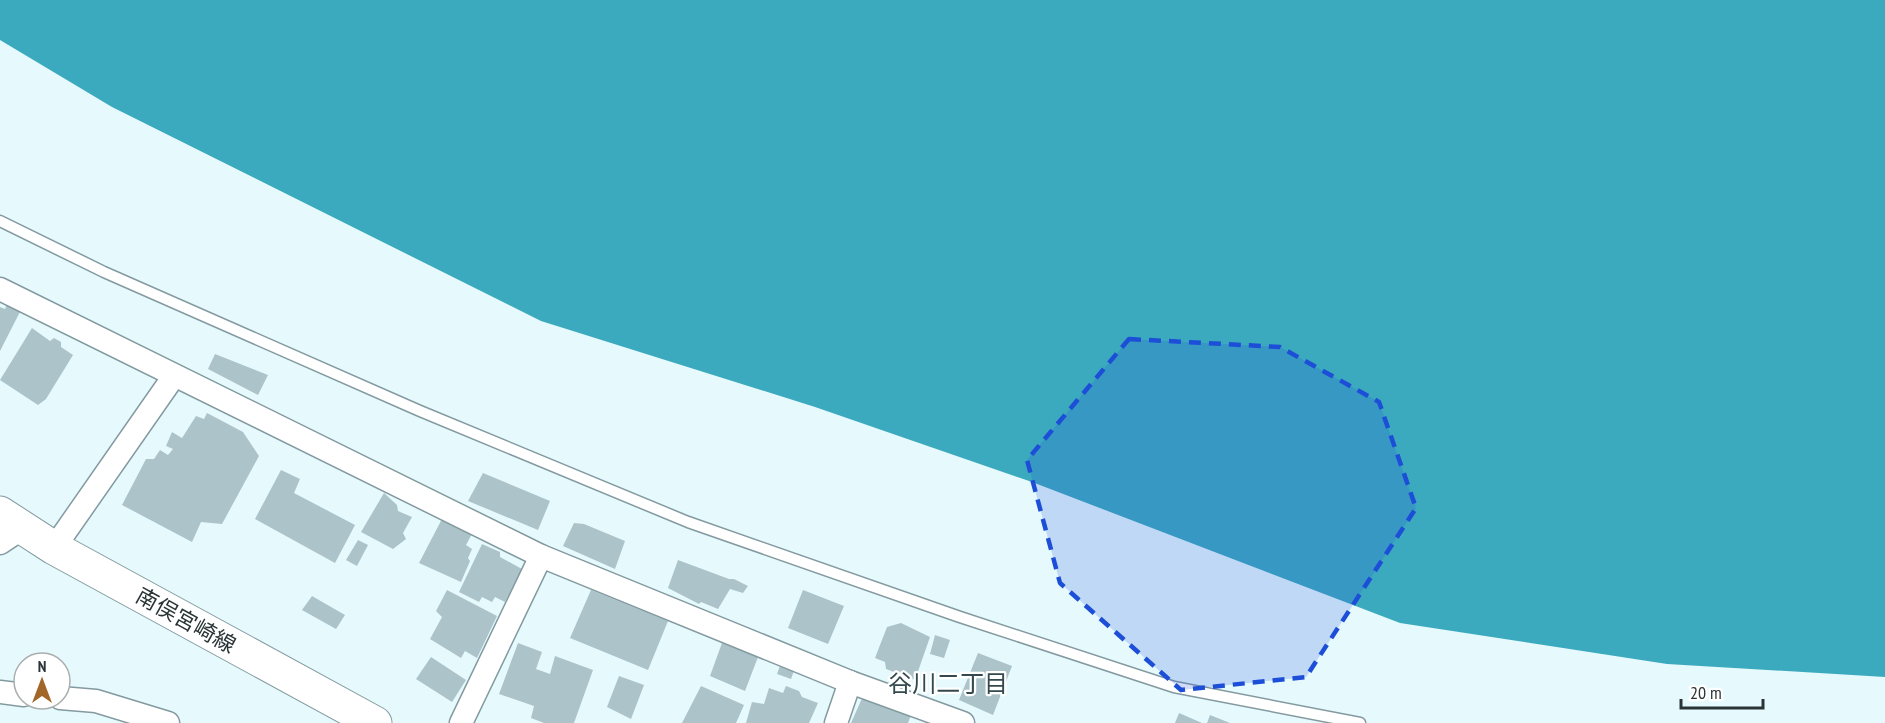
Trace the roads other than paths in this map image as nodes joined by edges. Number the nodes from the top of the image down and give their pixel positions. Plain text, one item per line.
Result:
1 (0, 221) edge
2 (0, 289) edge
3 (174, 376) junction
4 (8, 528) edge
5 (54, 548) junction
6 (541, 556) junction
7 (850, 682) junction
8 (72, 699) edge
9 (168, 723) edge
10 (375, 723) edge
11 (461, 723) edge
12 (836, 723) edge
13 (963, 723) edge
14 (1360, 723) edge

1 - 14 lane
2 - 3 street
3 - 5 street
3 - 6 street
4 - 5 main road, 南俣宮崎線
5 - 10 main road, 南俣宮崎線
6 - 7 street
6 - 11 street
7 - 12 street
7 - 13 street
8 - 9 street

